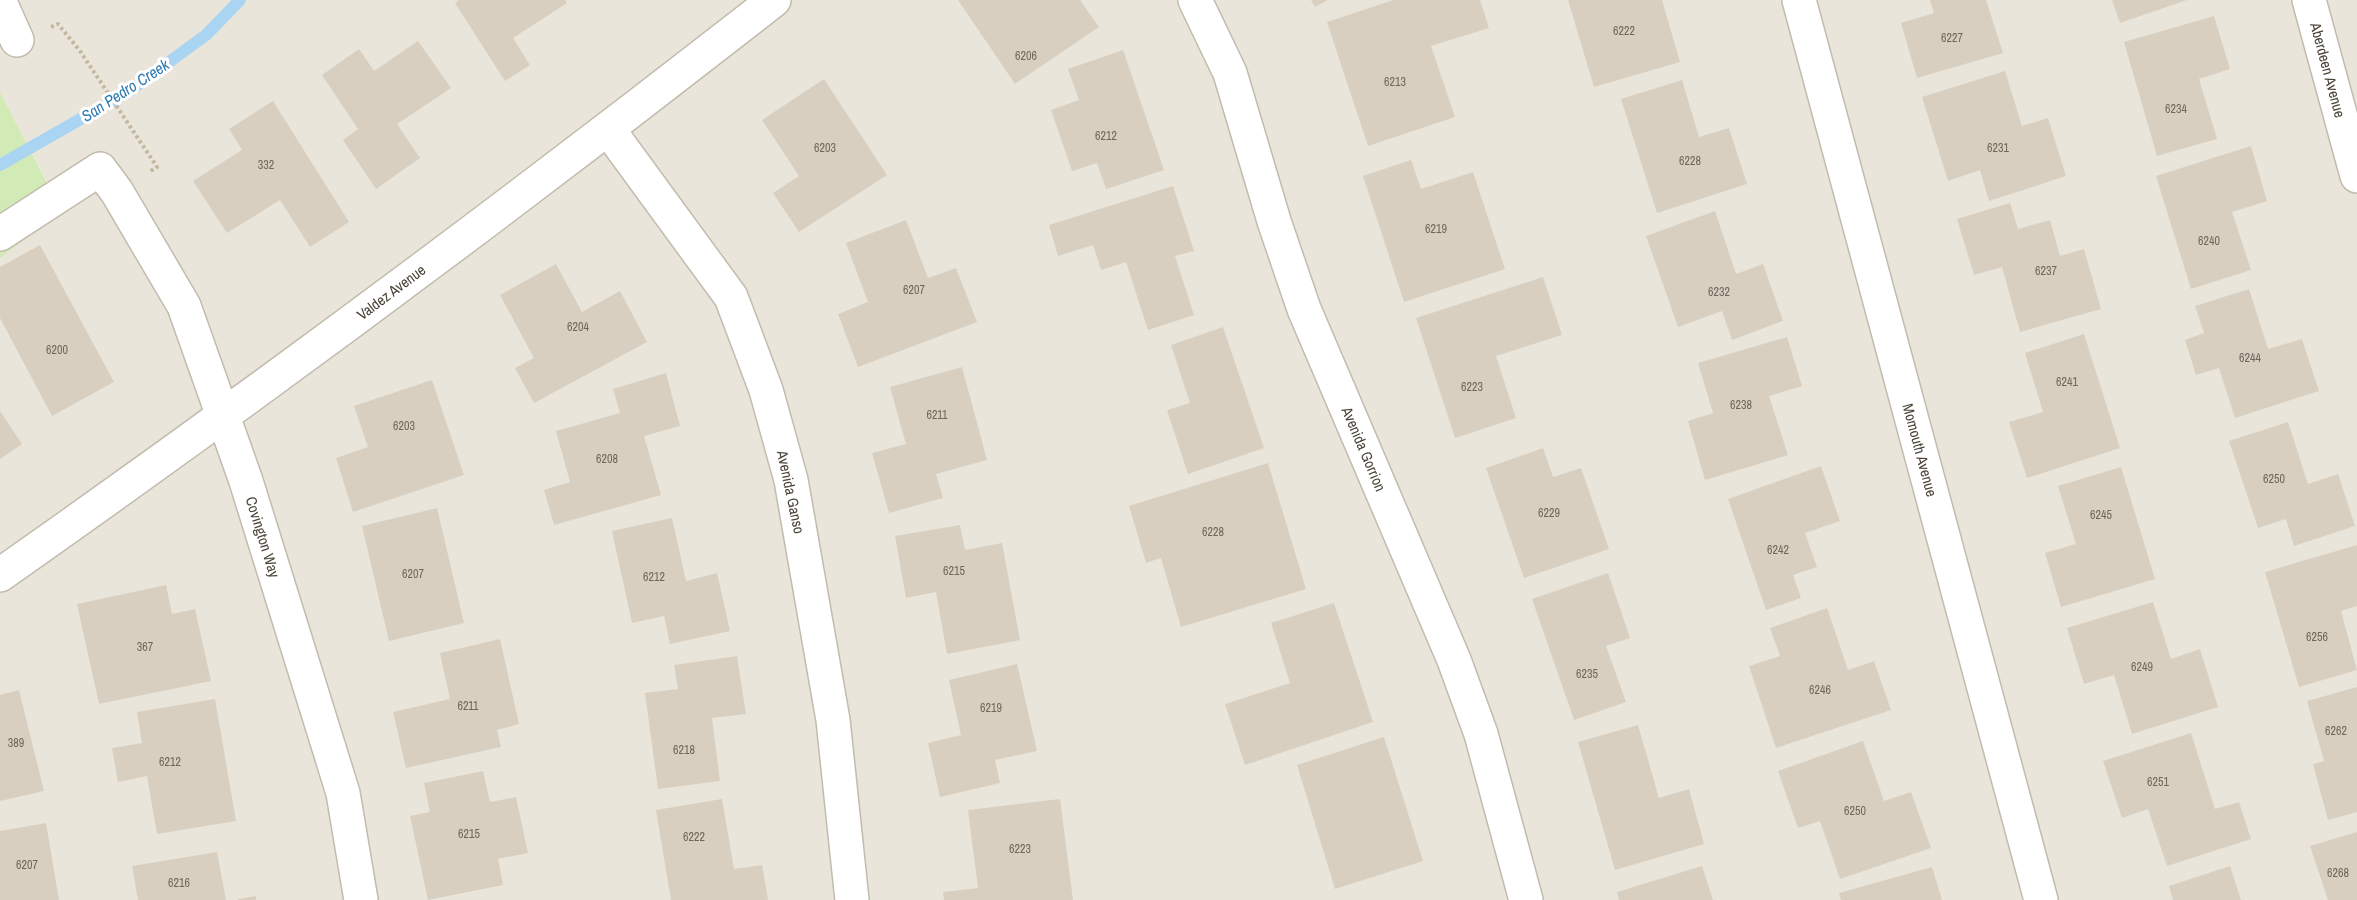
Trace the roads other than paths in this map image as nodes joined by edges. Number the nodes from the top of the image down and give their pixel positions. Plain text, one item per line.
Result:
1 (774, 0) edge
2 (1195, 0) edge
3 (1799, 0) edge
4 (2309, 0) edge
5 (0, 2) edge
6 (17, 40) dead end
7 (608, 129) junction
8 (2357, 176) edge
9 (0, 234) edge
10 (223, 417) junction
11 (0, 575) edge
12 (361, 900) edge
13 (852, 900) edge
14 (1526, 900) edge
15 (2041, 900) edge

1 - 7 street, Valdez Avenue
2 - 14 street, Avenida Gorrion
3 - 15 street, Momouth Avenue
4 - 8 street, Aberdeen Avenue
5 - 6 street
7 - 10 street, Valdez Avenue
7 - 13 street, Avenida Ganso
9 - 10 street, Covington Way
10 - 11 street, Valdez Avenue
10 - 12 street, Covington Way

